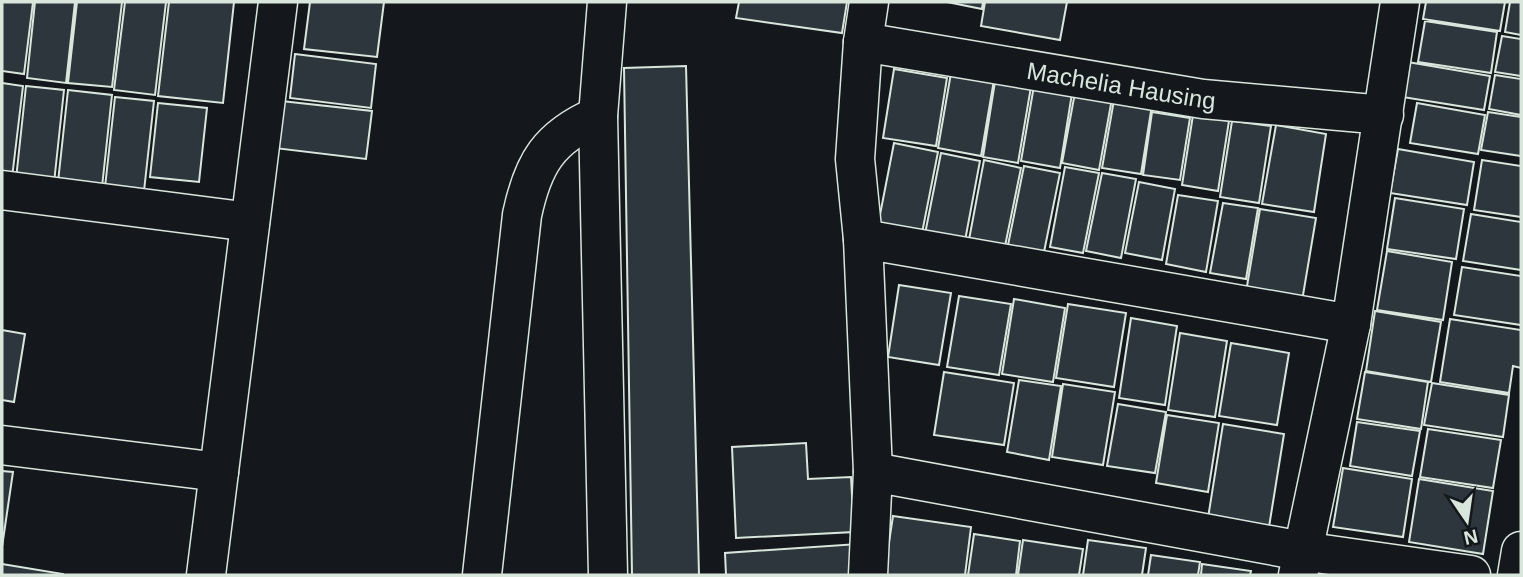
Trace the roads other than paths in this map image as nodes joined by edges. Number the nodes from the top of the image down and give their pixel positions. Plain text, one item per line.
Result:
1 (278, 2) edge
2 (607, 2) edge
3 (869, 2) edge
4 (1400, 2) edge
5 (863, 42) junction
6 (1384, 115) junction
7 (598, 116) junction
8 (2, 190) edge
9 (250, 222) junction
10 (863, 239) junction
11 (1351, 324) junction
12 (2, 445) edge
13 (219, 472) junction
14 (873, 472) junction
15 (1521, 551) edge
16 (1300, 563) edge
17 (206, 575) edge
18 (482, 575) edge
19 (608, 575) edge
20 (868, 575) edge
21 (1471, 575) edge
22 (1517, 575) edge

1 - 9 street
2 - 7 street
3 - 5 street
4 - 6 street
5 - 6 street, Machelia Hausing
5 - 10 street
6 - 11 street
7 - 18 street
7 - 19 street
8 - 9 street
9 - 13 street
10 - 11 street
10 - 14 street
11 - 16 street
12 - 13 street
13 - 17 street
14 - 16 street
14 - 20 street
15 - 22 street
16 - 21 street

